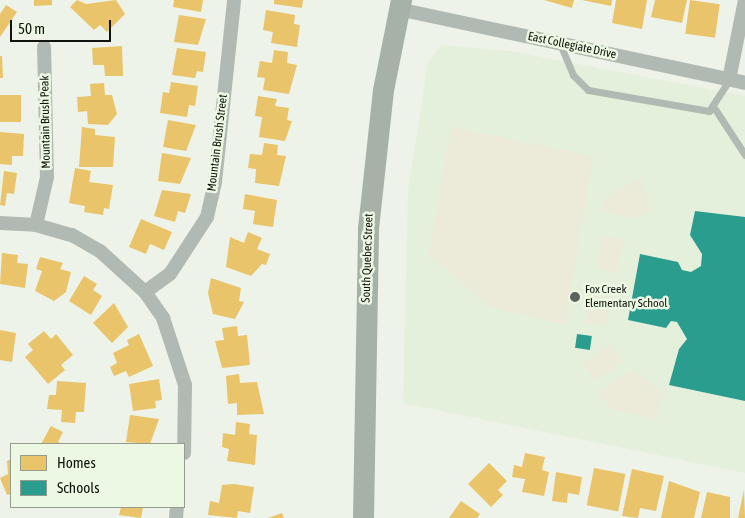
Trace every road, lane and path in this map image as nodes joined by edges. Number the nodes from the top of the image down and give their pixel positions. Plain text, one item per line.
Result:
1 (234, 0) edge
2 (744, 0) edge
3 (399, 5) edge
4 (560, 44) junction
5 (44, 47) dead end
6 (730, 80) junction
7 (745, 83) edge
8 (715, 109) junction
9 (745, 155) edge
10 (0, 223) edge
11 (36, 225) junction
12 (145, 292) junction
13 (184, 443) edge
14 (363, 518) edge

1 - 12 street, Mountain Brush Street
2 - 6 street
3 - 4 street, East Collegiate Drive
3 - 14 main road, South Quebec Street
4 - 6 street, East Collegiate Drive
4 - 8 lane
5 - 11 street, Mountain Brush Peak
6 - 7 street, East Collegiate Drive
6 - 8 lane
8 - 9 lane
10 - 11 street
11 - 12 street
12 - 13 street

